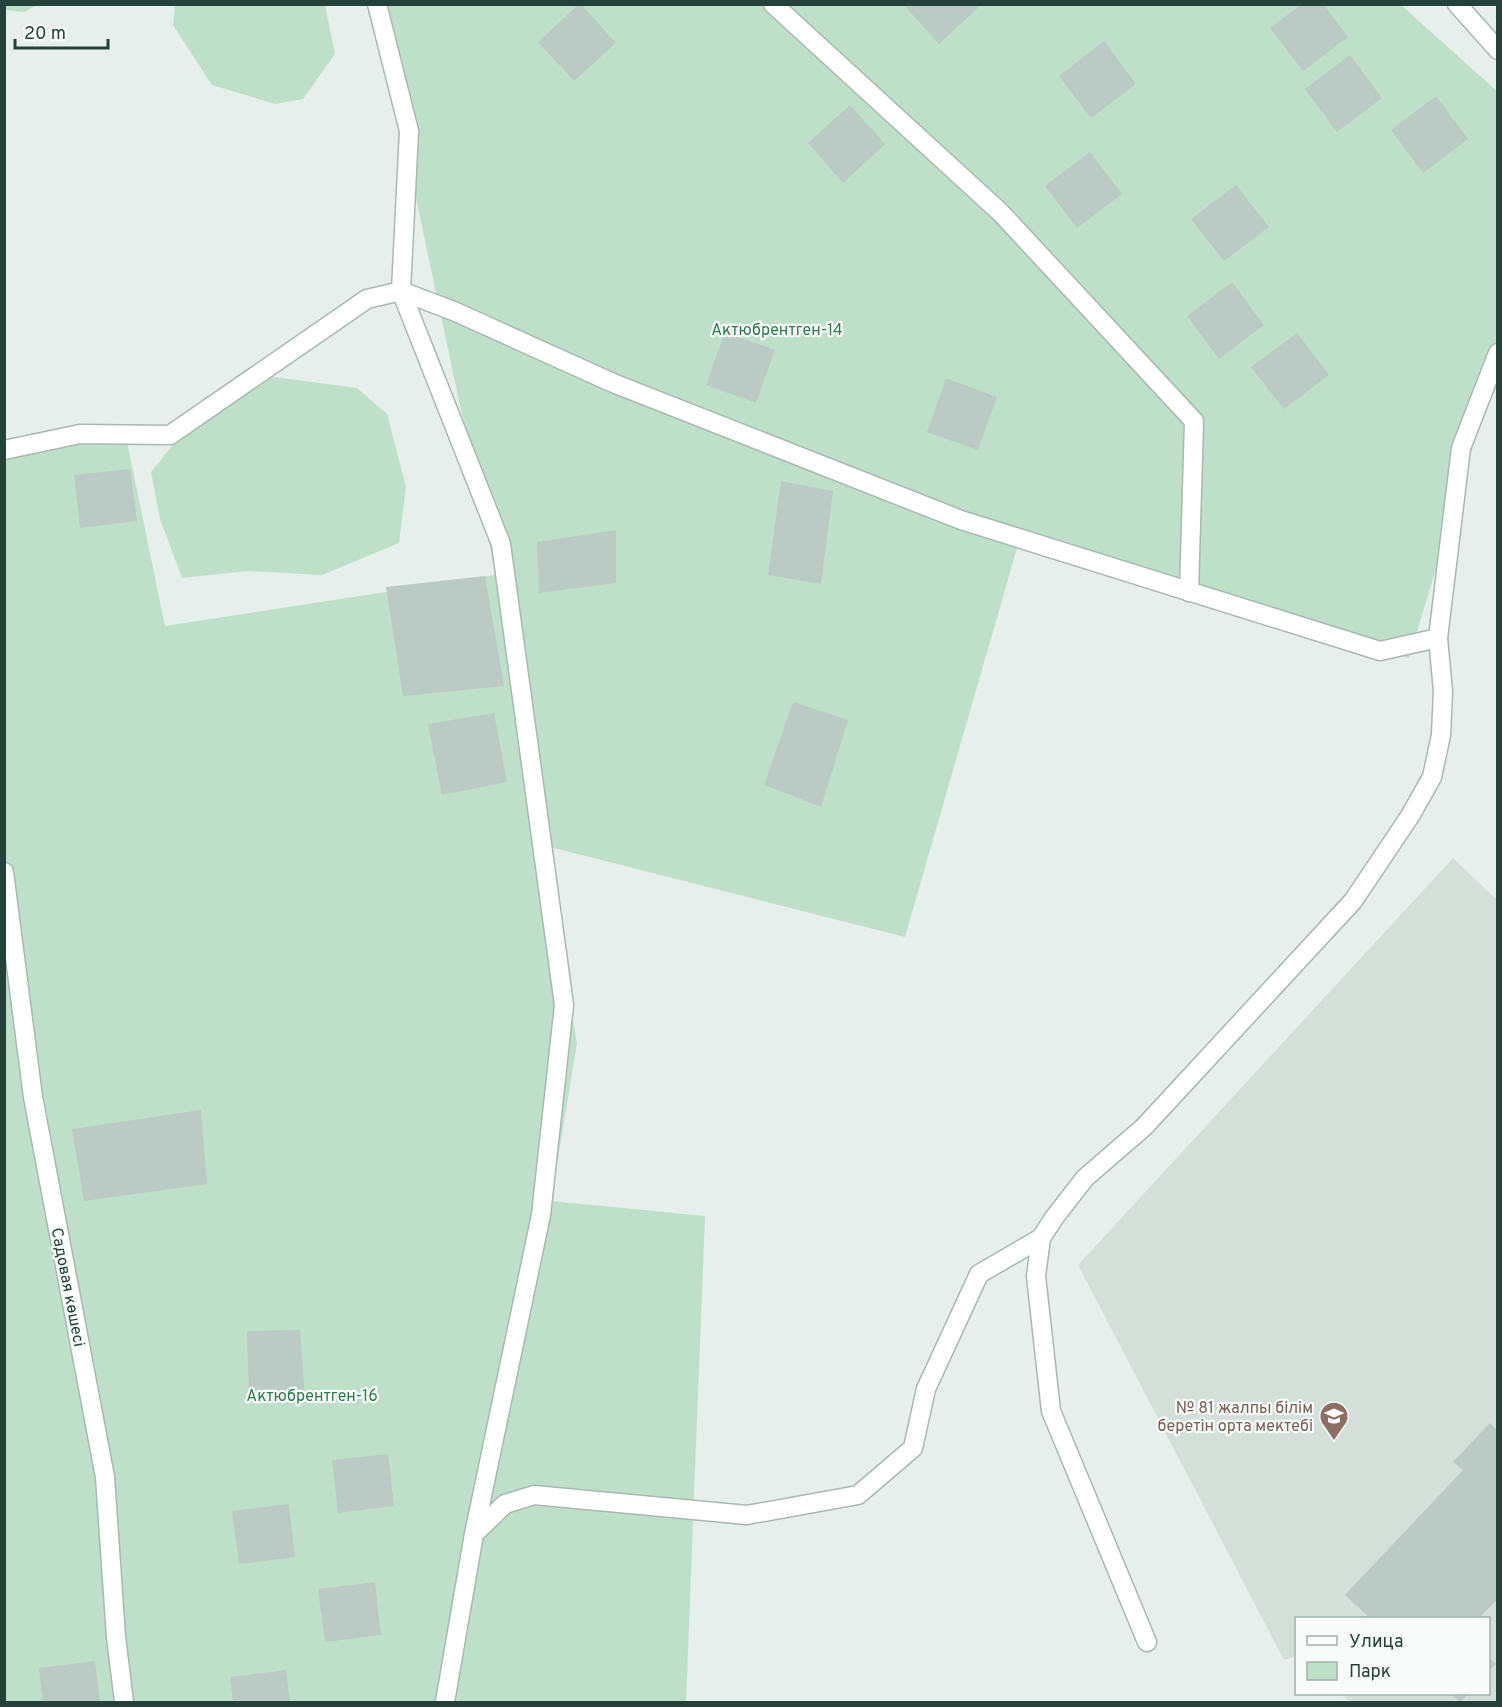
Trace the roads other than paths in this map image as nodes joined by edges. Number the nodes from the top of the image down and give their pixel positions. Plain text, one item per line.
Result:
1 (377, 4) edge
2 (772, 4) edge
3 (1457, 4) edge
4 (1497, 50) edge
5 (401, 291) junction
6 (1497, 353) edge
7 (4, 450) edge
8 (1189, 592) junction
9 (1438, 638) junction
10 (4, 872) edge
11 (1041, 1238) junction
12 (474, 1534) junction
13 (1147, 1642) dead end
14 (124, 1702) edge
15 (446, 1702) edge

1 - 5 lane
2 - 8 lane
3 - 4 lane
5 - 7 lane
5 - 8 lane
5 - 12 lane
6 - 9 lane
8 - 9 lane
9 - 11 lane
10 - 14 lane, Садовая көшесі
11 - 12 lane
11 - 13 lane
12 - 15 lane

